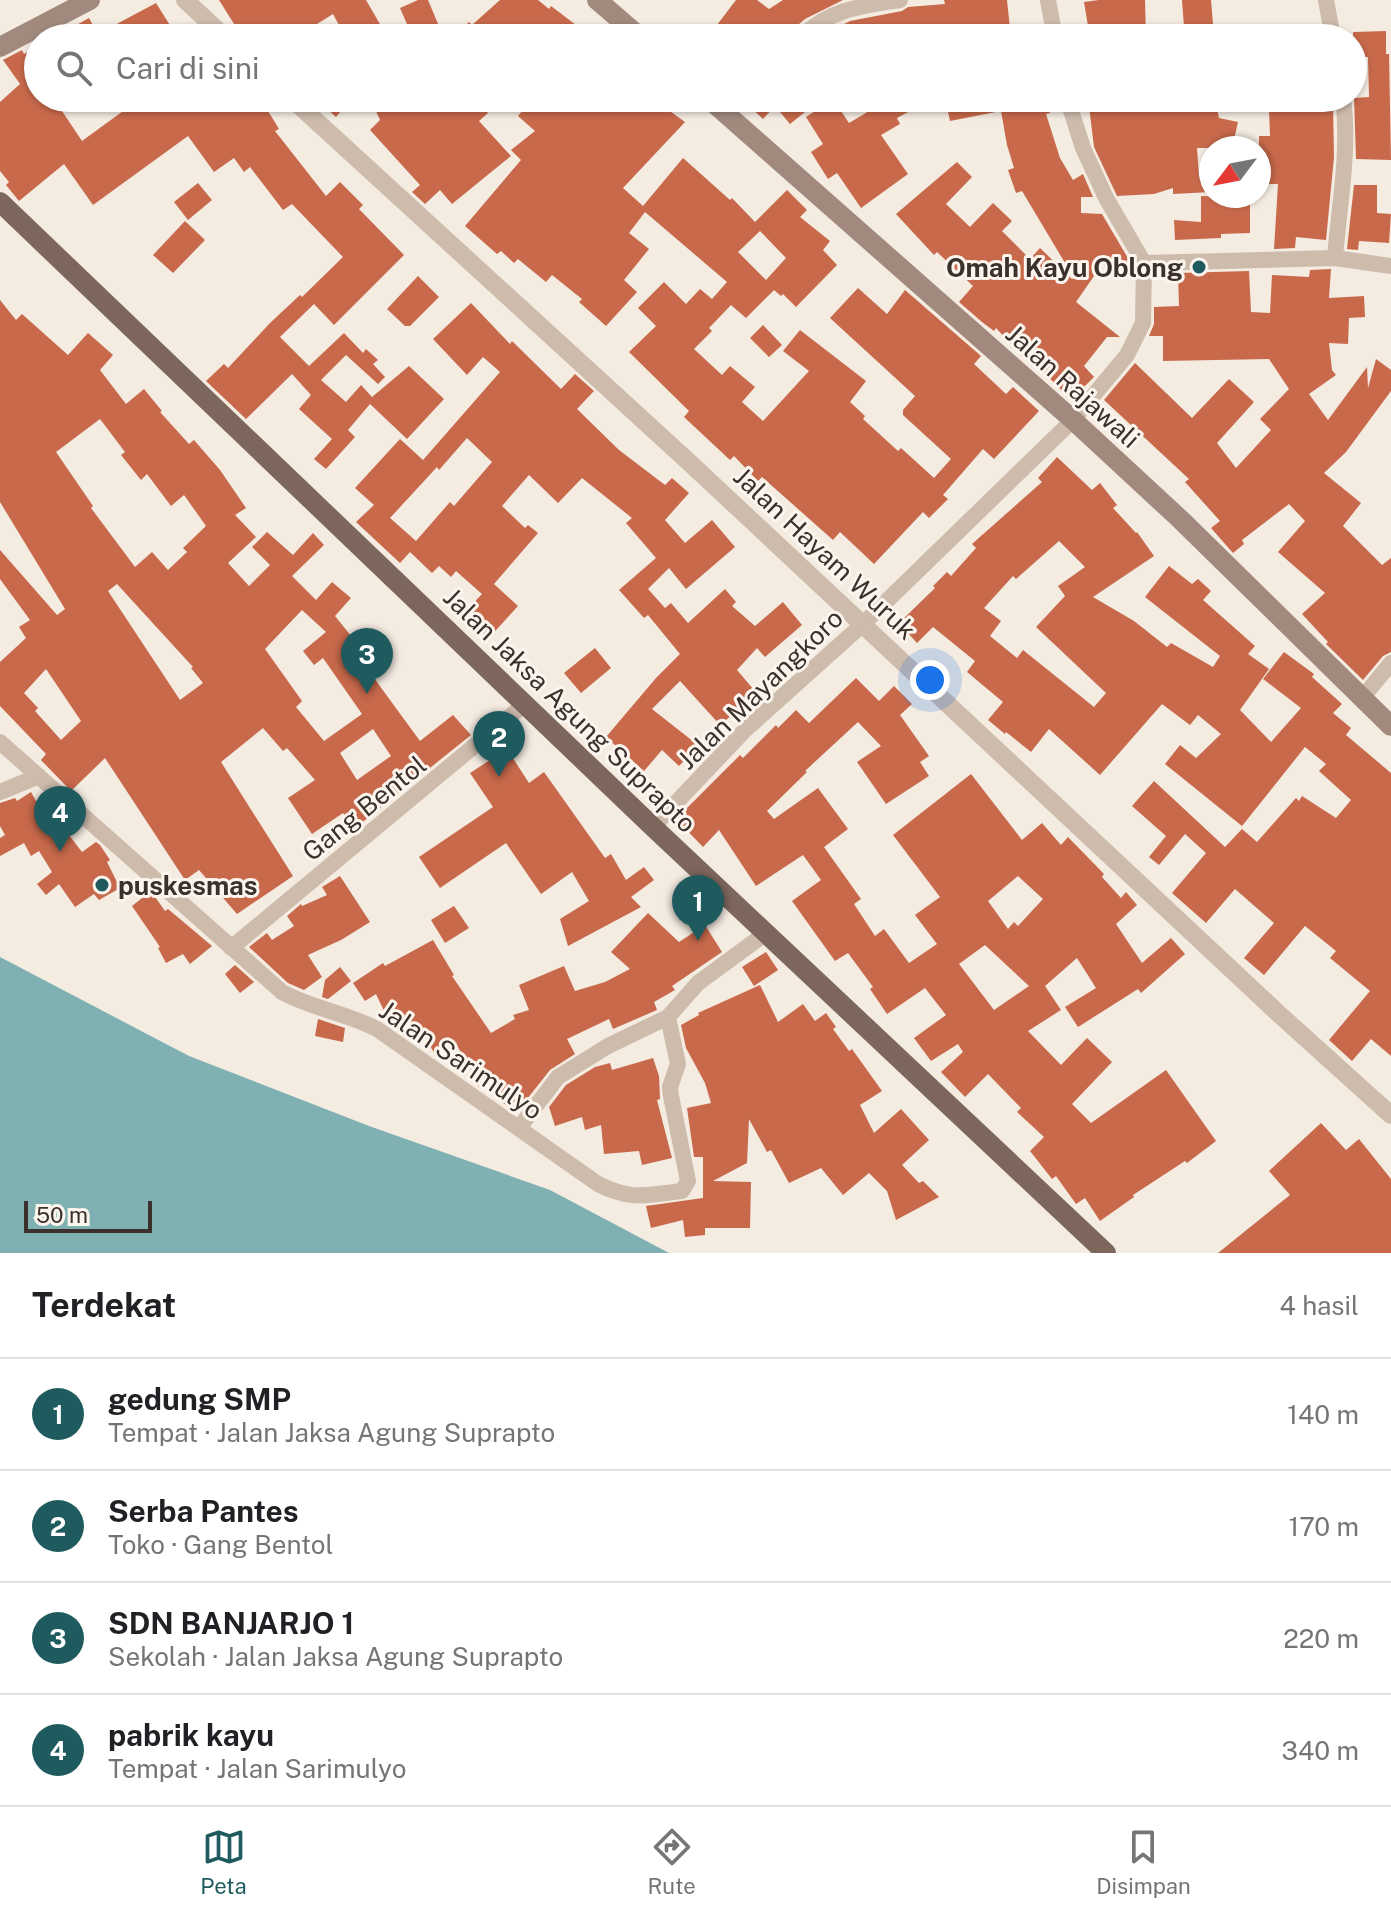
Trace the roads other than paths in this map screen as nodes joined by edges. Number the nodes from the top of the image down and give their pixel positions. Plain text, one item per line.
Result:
1 (90, 0) edge
2 (185, 0) edge
3 (597, 0) edge
4 (900, 0) edge
5 (1048, 0) edge
6 (1326, 0) edge
7 (44, 24) edge
8 (211, 24) edge
9 (625, 24) edge
10 (819, 24) edge
11 (1052, 24) edge
12 (1330, 24) edge
13 (24, 34) edge
14 (0, 47) edge
15 (306, 112) edge
16 (733, 112) edge
17 (1071, 112) edge
18 (1344, 112) edge
19 (0, 202) edge
20 (1335, 258) junction
21 (1144, 263) junction
22 (1391, 266) edge
23 (1073, 420) junction
24 (863, 624) junction
25 (1391, 663) edge
26 (1362, 698) junction
27 (526, 703) junction
28 (1391, 726) edge
29 (0, 742) edge
30 (39, 776) junction
31 (0, 792) edge
32 (653, 827) junction
33 (766, 933) junction
34 (231, 948) junction
35 (668, 1017) junction
36 (1391, 1115) edge
37 (519, 1128) junction
38 (1106, 1253) edge

1 - 7 main road
2 - 8 street
3 - 9 main road
4 - 10 street
5 - 11 street
6 - 12 street
13 - 14 main road
15 - 24 street, Jalan Hayam Wuruk
16 - 23 main road, Jalan Rajawali
17 - 21 street
18 - 20 street
19 - 27 main road, Jalan Jaksa Agung Suprapto
20 - 21 street
20 - 22 street
21 - 23 street, Jalan Mayangkoro
23 - 24 street, Jalan Mayangkoro
23 - 26 main road, Jalan Rajawali
24 - 32 street, Jalan Mayangkoro
24 - 36 street, Jalan Hayam Wuruk
25 - 26 street
26 - 28 main road, Jalan Rajawali
27 - 32 main road, Jalan Jaksa Agung Suprapto
27 - 34 street, Gang Bentol
29 - 30 street, Jalan Sarimulyo
30 - 31 street
30 - 34 street, Jalan Sarimulyo
32 - 33 main road, Jalan Jaksa Agung Suprapto
33 - 35 street
33 - 38 main road, Jalan Jaksa Agung Suprapto
34 - 37 street, Jalan Sarimulyo
35 - 37 street
35 - 37 street, Jalan Sarimulyo

